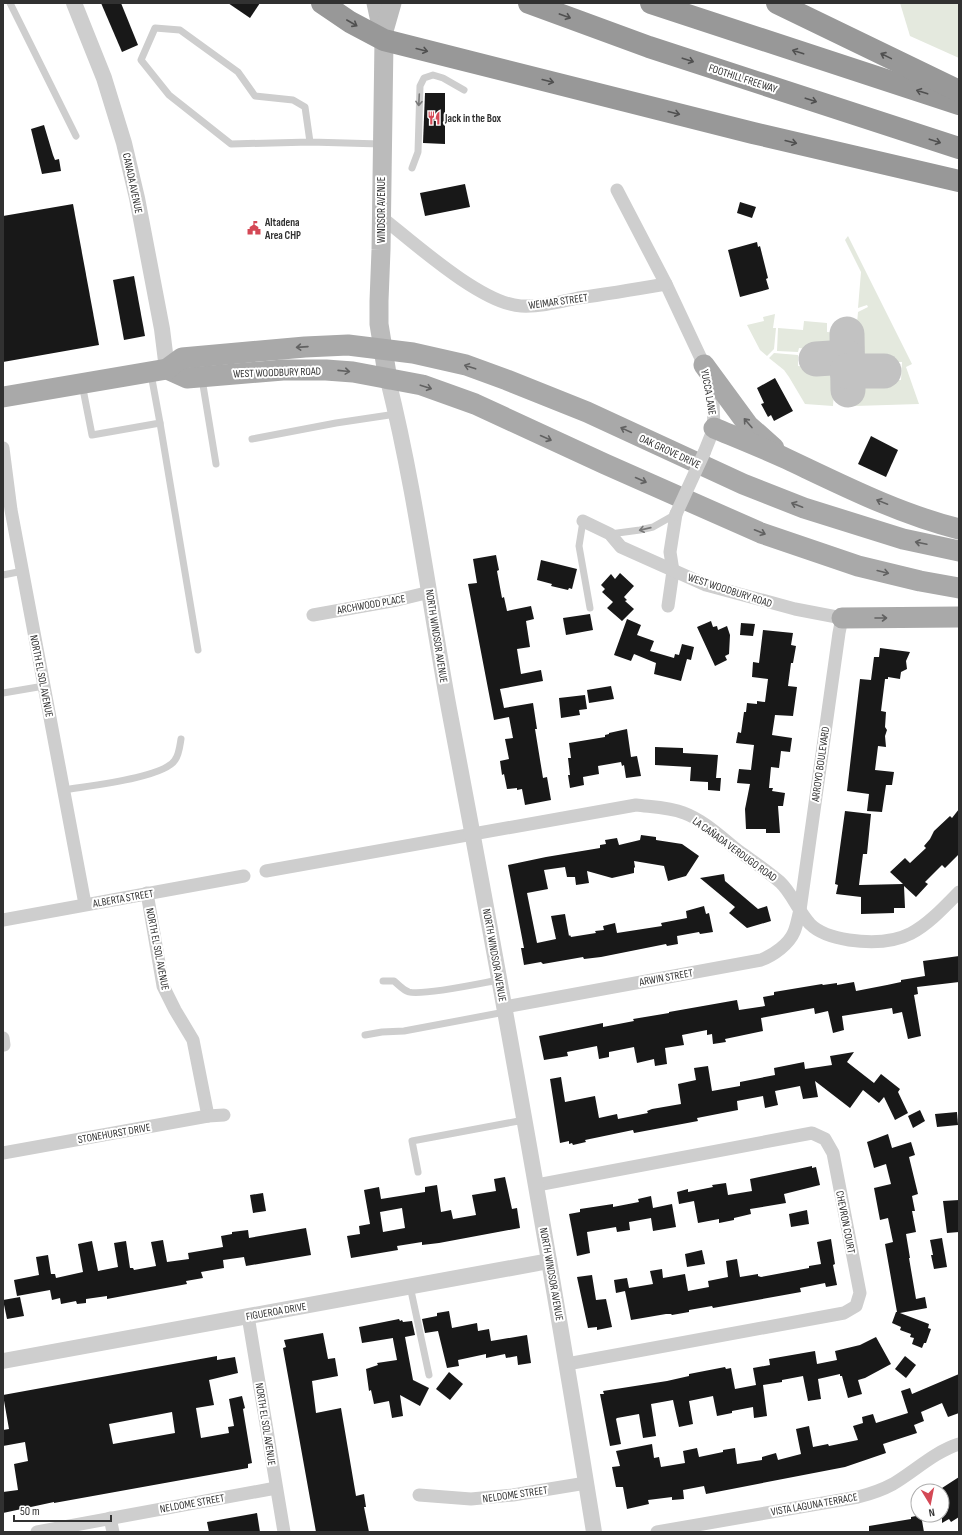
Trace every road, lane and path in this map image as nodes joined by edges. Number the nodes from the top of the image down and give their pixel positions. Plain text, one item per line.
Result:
1 (10, 3) edge
2 (74, 3) edge
3 (322, 3) edge
4 (376, 3) edge
5 (392, 3) edge
6 (529, 3) edge
7 (651, 3) edge
8 (777, 3) edge
9 (384, 37) junction
10 (464, 90) dead end
11 (959, 91) edge
12 (959, 104) edge
13 (76, 136) dead end
14 (310, 142) junction
15 (382, 144) junction
16 (959, 148) edge
17 (412, 168) dead end
18 (959, 181) edge
19 (617, 190) dead end
20 (380, 216) junction
21 (666, 284) junction
22 (382, 349) junction
23 (704, 365) junction
24 (159, 370) junction
25 (202, 376) junction
26 (388, 380) junction
27 (82, 383) junction
28 (3, 397) edge
29 (397, 414) junction
30 (160, 423) junction
31 (714, 428) junction
32 (252, 439) dead end
33 (3, 451) edge
34 (787, 459) junction
35 (216, 464) dead end
36 (7, 511) edge
37 (676, 514) junction
38 (583, 521) joint
39 (959, 529) edge
40 (610, 534) junction
41 (959, 551) edge
42 (23, 571) junction
43 (673, 571) junction
44 (3, 575) edge
45 (959, 588) edge
46 (430, 592) junction
47 (668, 606) dead end
48 (590, 608) dead end
49 (313, 615) dead end
50 (842, 618) junction
51 (959, 618) edge
52 (198, 650) dead end
53 (44, 686) junction
54 (3, 693) edge
55 (181, 739) dead end
56 (64, 790) junction
57 (473, 834) junction
58 (266, 871) dead end
59 (244, 876) dead end
60 (959, 892) edge
61 (147, 893) junction
62 (85, 904) junction
63 (800, 910) junction
64 (3, 920) edge
65 (499, 980) junction
66 (383, 982) dead end
67 (504, 1009) junction
68 (365, 1035) dead end
69 (224, 1115) dead end
70 (208, 1116) junction
71 (525, 1120) junction
72 (3, 1153) edge
73 (418, 1172) dead end
74 (537, 1186) junction
75 (549, 1261) junction
76 (410, 1286) junction
77 (248, 1316) junction
78 (3, 1361) edge
79 (566, 1364) junction
80 (429, 1375) dead end
81 (959, 1444) edge
82 (586, 1483) junction
83 (276, 1488) junction
84 (419, 1495) dead end
85 (110, 1518) junction
86 (37, 1532) edge
87 (112, 1532) edge
88 (284, 1532) edge
89 (594, 1532) edge
90 (657, 1532) edge

1 - 13 lane
2 - 24 street, CANADA AVENUE
3 -> 9 highway
4 - 9 main road
5 - 9 main road
6 -> 16 highway, FOOTHILL FREEWAY
12 -> 7 highway
11 -> 8 highway
9 - 15 main road, WINDSOR AVENUE
9 -> 18 highway
10 -> 17 lane
14 - 14 lane
14 - 15 lane
15 - 20 main road, WINDSOR AVENUE
19 - 21 street, YUCCA LANE
20 - 21 street, WEIMAR STREET
20 - 22 main road, WINDSOR AVENUE
21 - 23 street, YUCCA LANE
22 -> 24 main road, WEST WOODBURY ROAD
22 - 26 main road, WINDSOR AVENUE
41 -> 22 main road, OAK GROVE DRIVE
23 - 31 street, YUCCA LANE
34 -> 23 main road
24 - 25 main road, WEST WOODBURY ROAD
24 - 27 main road, WEST WOODBURY ROAD
24 - 30 lane
25 -> 26 main road, WEST WOODBURY ROAD
25 - 35 lane
26 - 29 street, NORTH WINDSOR AVENUE
26 -> 45 main road
27 - 28 main road, WEST WOODBURY ROAD
27 - 30 lane
29 - 32 lane
29 - 46 street, NORTH WINDSOR AVENUE
30 - 52 lane
31 - 34 main road
31 - 37 street, YUCCA LANE, bridge
33 - 36 street, NORTH EL SOL AVENUE
39 -> 34 main road
36 - 42 street, NORTH EL SOL AVENUE
37 -> 40 lane
37 - 43 street, YUCCA LANE
38 - 40 street, WEST WOODBURY ROAD
38 - 48 lane
40 - 43 street, WEST WOODBURY ROAD
42 - 44 lane
42 - 53 street, NORTH EL SOL AVENUE
43 - 47 street, YUCCA LANE
43 - 50 street, WEST WOODBURY ROAD
46 - 49 street, ARCHWOOD PLACE
46 - 57 street, NORTH WINDSOR AVENUE
50 -> 51 main road
50 - 63 street, ARROYO BOULEVARD
53 - 54 lane
53 - 56 street, NORTH EL SOL AVENUE
55 - 56 lane
56 - 62 street, NORTH EL SOL AVENUE
57 - 58 street
57 - 63 street, LA CAÑADA VERDUGO ROAD
57 - 65 street, NORTH WINDSOR AVENUE
59 - 61 street, ALBERTA STREET
60 - 63 street, LA CAÑADA VERDUGO ROAD
61 - 62 street, ALBERTA STREET
61 - 70 street, NORTH EL SOL AVENUE
62 - 64 street, ALBERTA STREET
63 - 67 street, ARWIN STREET
65 - 66 lane
65 - 67 street, NORTH WINDSOR AVENUE
67 - 68 lane
67 - 71 street, NORTH WINDSOR AVENUE
69 - 70 street, STONEHURST DRIVE
70 - 72 street, STONEHURST DRIVE
71 - 73 lane
71 - 74 street, NORTH WINDSOR AVENUE
74 - 75 street, NORTH WINDSOR AVENUE
74 - 79 street, CHEVRON COURT
75 - 76 street, FIGUEROA DRIVE
75 - 79 street, NORTH WINDSOR AVENUE
76 - 77 street, FIGUEROA DRIVE
76 - 80 lane
77 - 78 street, FIGUEROA DRIVE
77 - 83 street, NORTH EL SOL AVENUE
79 - 82 street, NORTH WINDSOR AVENUE
81 - 90 street, VISTA LAGUNA TERRACE
82 - 84 street, NELDOME STREET
82 - 89 street, NORTH WINDSOR AVENUE
83 - 85 street, NELDOME STREET
83 - 88 street, NORTH EL SOL AVENUE
85 - 86 street, NELDOME STREET
85 - 87 street

